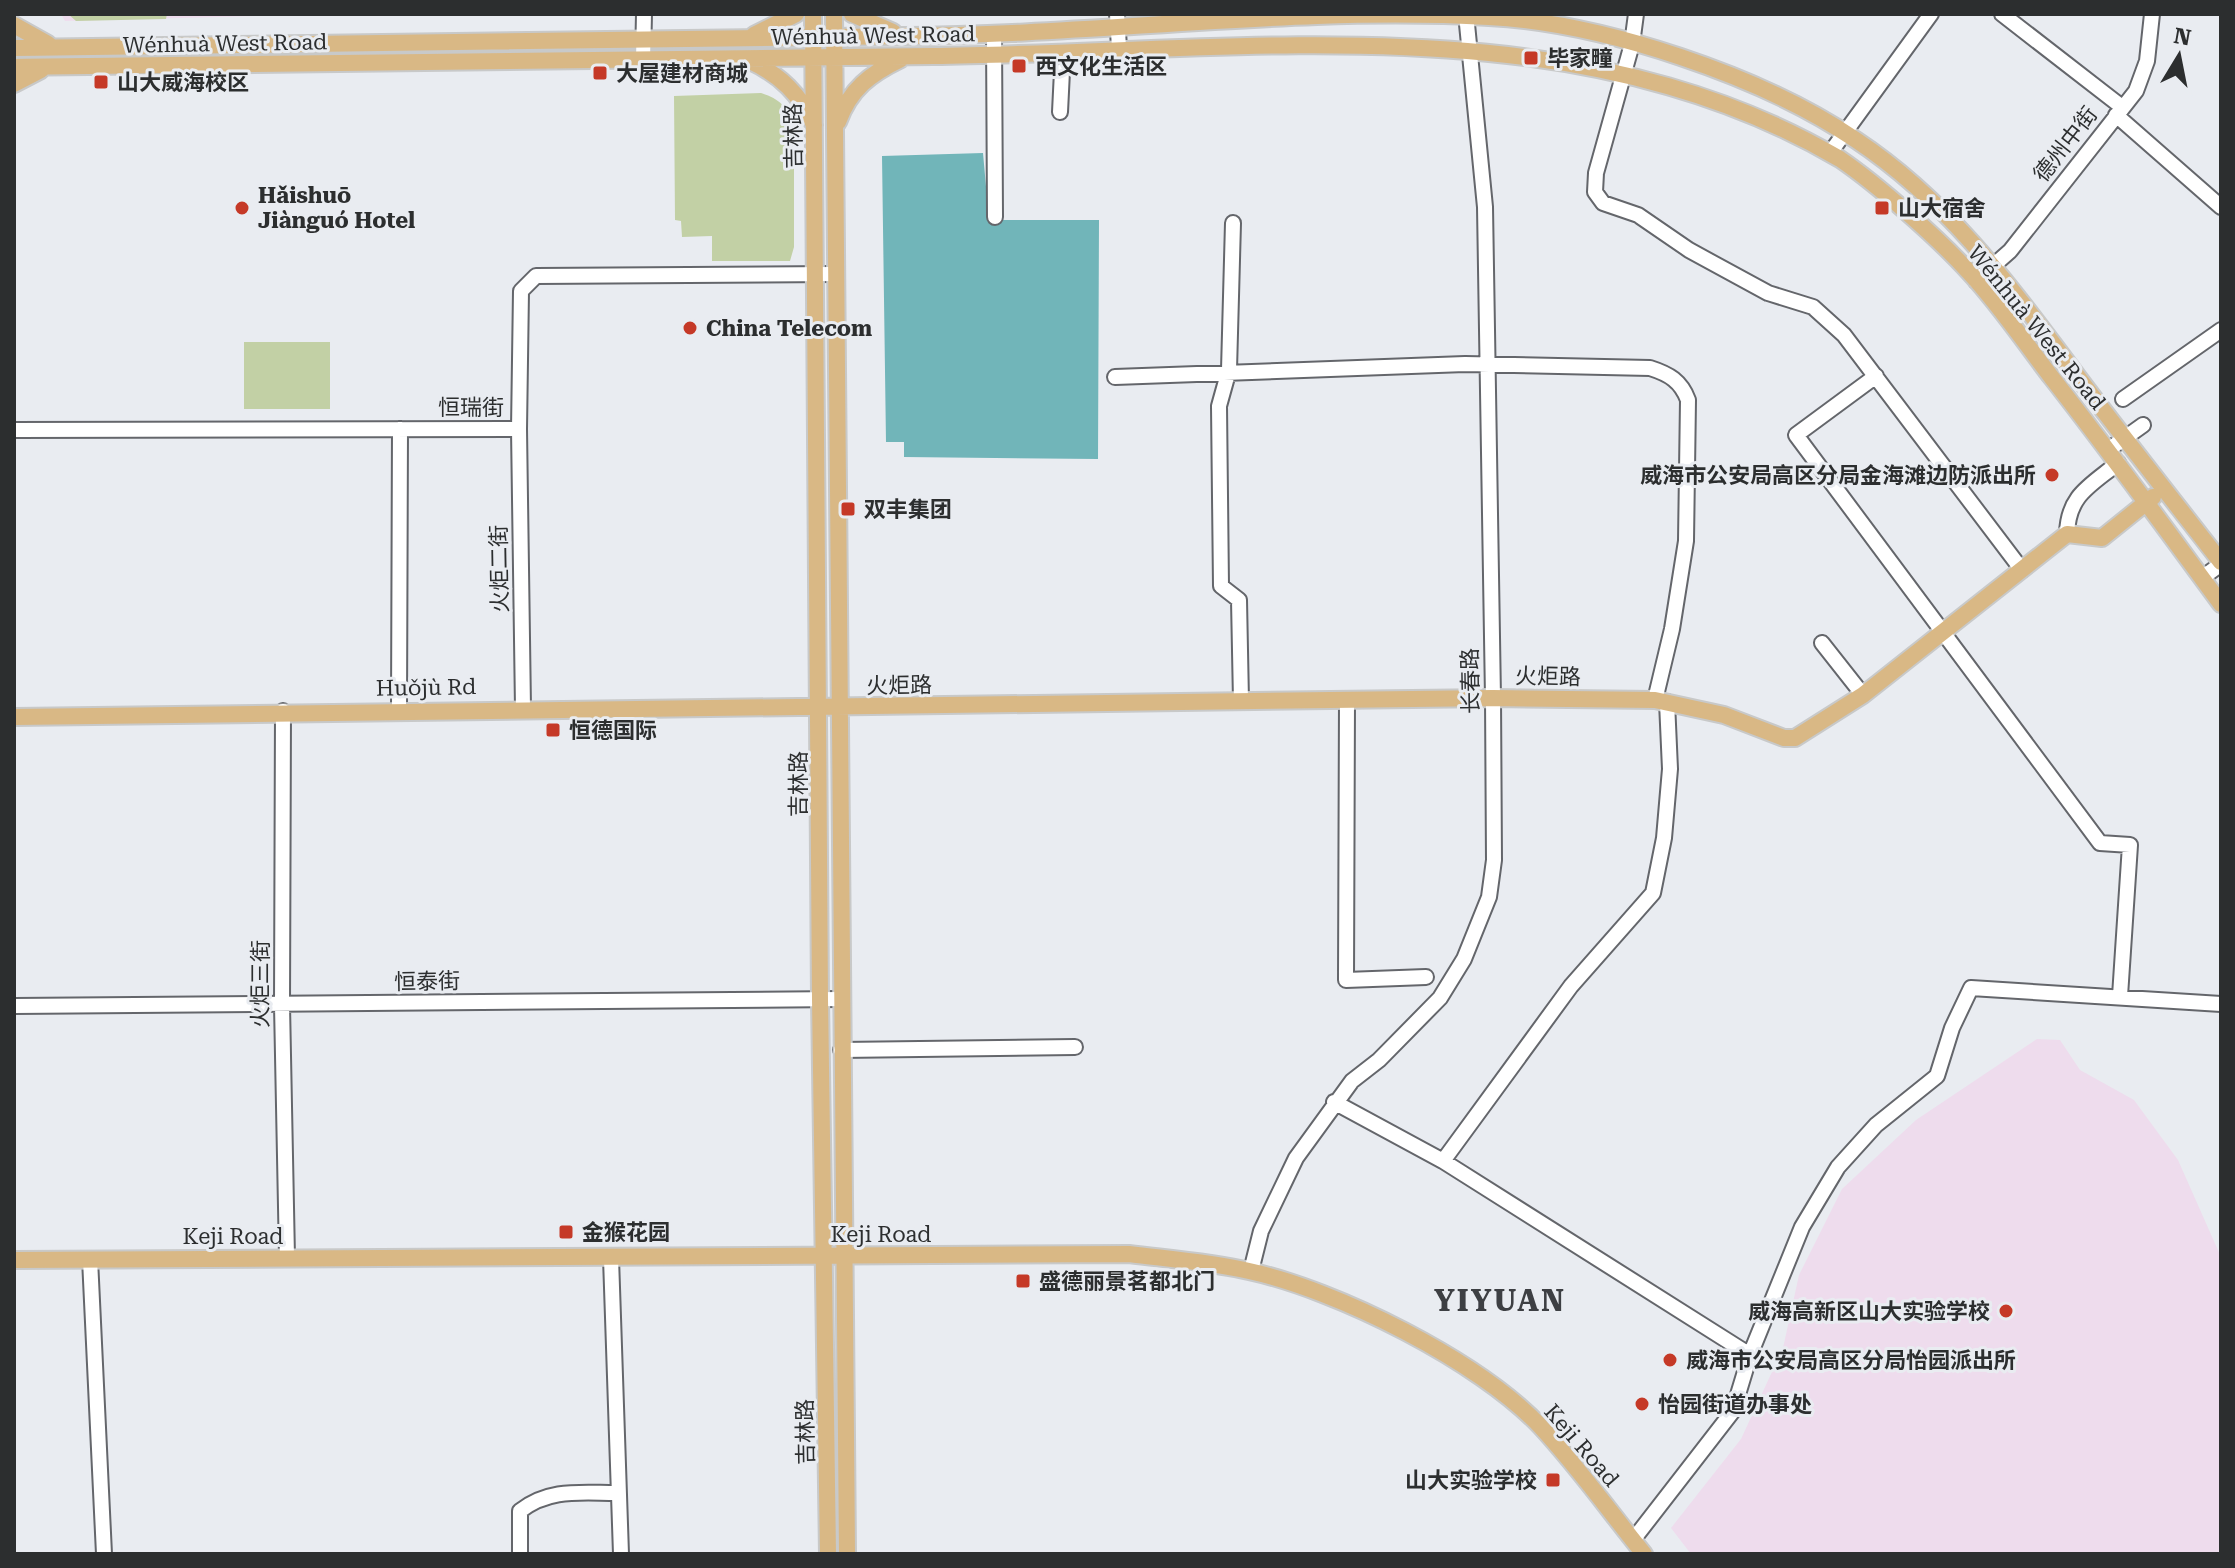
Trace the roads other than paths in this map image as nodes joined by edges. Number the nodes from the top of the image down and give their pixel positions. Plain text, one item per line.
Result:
1 (644, 14) edge
2 (796, 14) edge
3 (813, 14) edge
4 (834, 14) edge
5 (852, 14) edge
6 (1636, 14) edge
7 (1931, 14) edge
8 (2002, 14) edge
9 (2152, 14) edge
10 (1466, 15) edge
11 (1118, 20) edge
12 (14, 25) edge
13 (994, 35) junction
14 (814, 36) junction
15 (833, 36) junction
16 (902, 36) junction
17 (746, 38) junction
18 (1467, 39) junction
19 (644, 40) junction
20 (1632, 44) junction
21 (57, 47) junction
22 (14, 48) edge
23 (1119, 48) junction
24 (995, 56) junction
25 (905, 57) junction
26 (814, 58) junction
27 (834, 58) junction
28 (745, 59) junction
29 (643, 60) junction
30 (1627, 64) junction
31 (14, 67) edge
32 (61, 67) junction
33 (1062, 71) dead end
34 (14, 84) edge
35 (2119, 111) junction
36 (1060, 112) dead end
37 (815, 127) junction
38 (835, 131) junction
39 (1844, 133) junction
40 (1830, 153) junction
41 (2221, 207) edge
42 (995, 217) dead end
43 (1233, 223) dead end
44 (1996, 266) junction
45 (817, 274) junction
46 (835, 274) junction
47 (1976, 281) junction
48 (2221, 330) edge
49 (1489, 366) junction
50 (1229, 370) junction
51 (1876, 376) junction
52 (1115, 377) dead end
53 (2123, 399) dead end
54 (2143, 425) dead end
55 (400, 429) junction
56 (519, 429) junction
57 (14, 430) edge
58 (2124, 438) junction
59 (2113, 457) junction
60 (2163, 488) junction
61 (2146, 502) junction
62 (2067, 534) junction
63 (2221, 563) edge
64 (2022, 570) junction
65 (2202, 578) junction
66 (2221, 604) edge
67 (1944, 634) junction
68 (1822, 643) dead end
69 (1863, 695) junction
70 (1493, 698) junction
71 (1347, 699) junction
72 (1241, 701) junction
73 (1661, 701) junction
74 (523, 708) junction
75 (820, 708) junction
76 (839, 708) junction
77 (399, 709) junction
78 (283, 711) junction
79 (14, 717) edge
80 (1426, 977) dead end
81 (2221, 993) edge
82 (2120, 996) junction
83 (820, 999) junction
84 (841, 999) junction
85 (2220, 1004) edge
86 (282, 1005) junction
87 (14, 1006) edge
88 (1075, 1047) dead end
89 (841, 1050) junction
90 (1334, 1102) junction
91 (1443, 1161) junction
92 (844, 1255) junction
93 (825, 1256) junction
94 (287, 1257) junction
95 (611, 1258) junction
96 (90, 1259) junction
97 (14, 1260) edge
98 (1251, 1271) junction
99 (1750, 1355) junction
100 (616, 1493) junction
101 (1633, 1540) junction
102 (104, 1554) edge
103 (520, 1554) edge
104 (621, 1554) edge
105 (828, 1554) edge
106 (847, 1554) edge
107 (1644, 1554) edge

1 - 19 street
2 - 17 main road
3 - 14 main road, 吉林路
4 - 15 main road, 吉林路
5 - 16 main road
6 - 20 street
7 - 39 street
8 - 35 street
9 - 35 street, 德州中街
10 - 11 main road, Wénhuà West Road
10 - 18 street, 长春路
10 - 20 main road, Wénhuà West Road
11 - 13 main road, Wénhuà West Road
11 - 23 street
12 - 21 main road
13 - 16 main road, Wénhuà West Road
13 - 24 street
14 - 15 main road, Wénhuà West Road
14 - 17 main road, Wénhuà West Road
14 - 26 main road, 吉林路
15 - 16 main road, Wénhuà West Road
15 - 27 main road, 吉林路
17 - 19 main road, Wénhuà West Road
18 - 23 main road, Wénhuà West Road
18 - 30 main road, Wénhuà West Road
18 - 49 street, 长春路
19 - 21 main road, Wénhuà West Road
19 - 29 street
20 - 30 street
20 - 39 main road, Wénhuà West Road
21 - 22 main road, Wénhuà West Road
23 - 24 main road, Wénhuà West Road
24 - 25 main road, Wénhuà West Road
24 - 42 street
25 - 27 main road, Wénhuà West Road
25 - 38 main road
26 - 27 main road, Wénhuà West Road
26 - 28 main road, Wénhuà West Road
26 - 37 main road, 吉林路
27 - 38 main road, 吉林路
28 - 29 main road, Wénhuà West Road
28 - 37 main road
29 - 32 main road, Wénhuà West Road
30 - 40 main road, Wénhuà West Road
30 - 51 street
31 - 32 main road, Wénhuà West Road
32 - 34 main road
33 - 36 street
35 - 41 street
35 - 44 street, 德州中街
37 - 45 main road, 吉林路
38 - 46 main road, 吉林路
39 - 40 street
39 - 44 main road, Wénhuà West Road
40 - 47 main road, Wénhuà West Road
43 - 50 street
44 - 47 street, 德州中街
44 - 58 main road, Wénhuà West Road
45 - 46 street, 恒瑞街
45 - 56 street, 恒瑞街
45 - 75 main road, 吉林路
46 - 76 main road, 吉林路
47 - 59 main road, Wénhuà West Road
48 - 53 street
49 - 50 street
49 - 70 street, 长春路
49 - 73 street
50 - 52 street
50 - 72 street
51 - 64 street
51 - 67 street
54 - 58 street
55 - 56 street, 恒瑞街
55 - 57 street, 恒瑞街
55 - 77 street
56 - 74 street, 火炬二街
58 - 59 street
58 - 60 main road, Wénhuà West Road
59 - 61 main road, Wénhuà West Road
59 - 62 street
60 - 61 main road
60 - 63 main road, Wénhuà West Road
61 - 62 main road
61 - 65 main road, Wénhuà West Road
62 - 64 main road, 火炬路
63 - 65 street
64 - 67 main road, 火炬路
65 - 66 main road, Wénhuà West Road
67 - 69 main road, 火炬路
67 - 82 street
68 - 69 street
69 - 73 main road, 火炬路
70 - 71 main road, 火炬路
70 - 73 main road, 火炬路
70 - 90 street, 长春路
71 - 72 main road, 火炬路
71 - 80 street
72 - 76 main road, 火炬路
73 - 91 street
74 - 75 main road, Huǒjù Rd
74 - 77 main road, Huǒjù Rd
75 - 76 main road, Huǒjù Rd
75 - 83 main road, 吉林路
76 - 84 main road, 吉林路
77 - 78 main road, Huǒjù Rd
78 - 79 main road, Huǒjù Rd
78 - 86 street, 火炬三街
81 - 85 street
82 - 85 street
82 - 99 street
83 - 84 street, 恒泰街
83 - 86 street, 恒泰街
83 - 93 main road, 吉林路
84 - 89 main road, 吉林路
86 - 87 street, 恒泰街
86 - 94 street, 火炬三街
88 - 89 street
89 - 92 main road, 吉林路
90 - 91 street
90 - 98 street, 长春路
91 - 99 street
92 - 93 main road, Keji Road
92 - 98 main road, Keji Road
92 - 106 main road, 吉林路
93 - 95 main road, Keji Road
93 - 105 main road, 吉林路
94 - 95 main road, Keji Road
94 - 96 main road, Keji Road
95 - 100 street
96 - 97 main road, Keji Road
96 - 102 street
98 - 101 main road, Keji Road
99 - 101 street
100 - 103 street
100 - 104 street
101 - 107 main road, Keji Road

